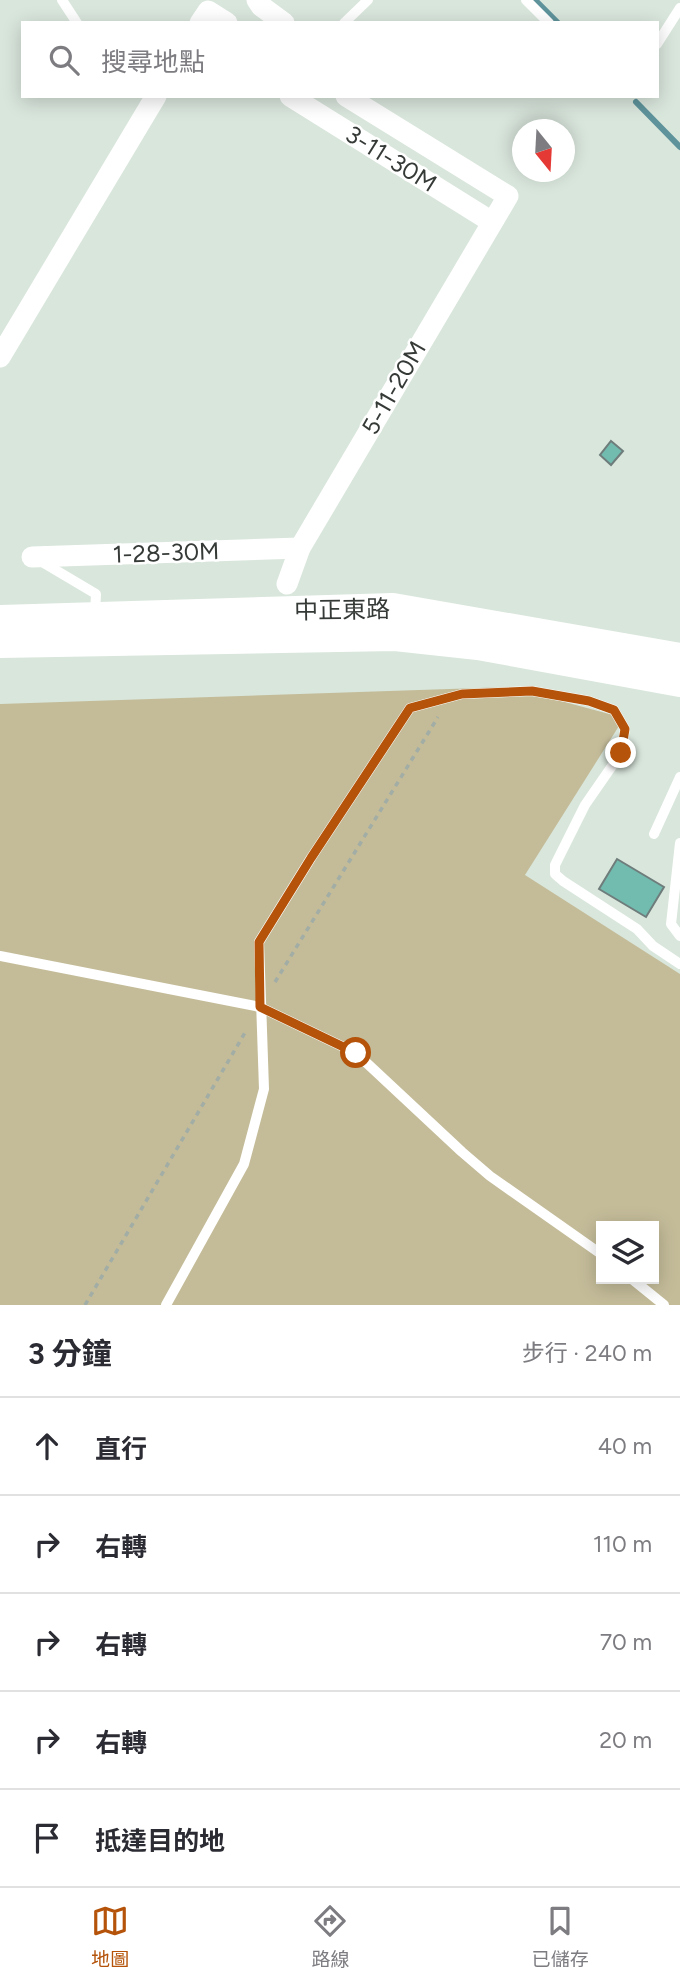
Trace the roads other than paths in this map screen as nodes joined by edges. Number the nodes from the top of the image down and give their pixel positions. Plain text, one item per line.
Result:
1 (62, 0) edge
2 (257, 0) edge
3 (368, 0) edge
4 (526, 0) edge
5 (680, 8) edge
6 (77, 21) edge
7 (281, 21) edge
8 (346, 21) edge
9 (547, 21) edge
10 (659, 41) edge
11 (155, 98) edge
12 (293, 98) edge
13 (349, 98) edge
14 (508, 195) joint
15 (492, 222) junction
16 (0, 357) edge
17 (300, 548) junction
18 (32, 556) joint
19 (287, 598) junction
20 (0, 620) edge
21 (96, 630) junction
22 (0, 643) edge
23 (680, 658) edge
24 (680, 682) edge
25 (680, 777) edge
26 (654, 834) dead end
27 (680, 843) edge
28 (680, 936) edge
29 (0, 956) edge
30 (680, 964) edge
31 (260, 1007) junction
32 (596, 1250) edge
33 (638, 1284) edge
34 (166, 1305) edge
35 (664, 1305) edge

1 - 6 lane
2 - 7 street
3 - 8 lane
4 - 9 lane
5 - 10 lane
11 - 16 street
12 - 15 street, 3-11-30M
13 - 14 street, 3-11-30M
14 - 15 street, 5-11-20M
15 - 17 street, 5-11-20M
17 - 18 street, 1-28-30M
17 - 19 street, 5-11-20M
18 - 21 lane
19 - 21 main road, 中正東路
19 - 23 main road, 中正東路
20 - 21 main road, 中正東路
21 - 22 main road, 中正東路
21 - 24 main road, 中正東路
25 - 26 lane
27 - 28 lane
29 - 31 lane
30 - 31 lane
31 - 32 lane
31 - 34 lane
33 - 35 lane

